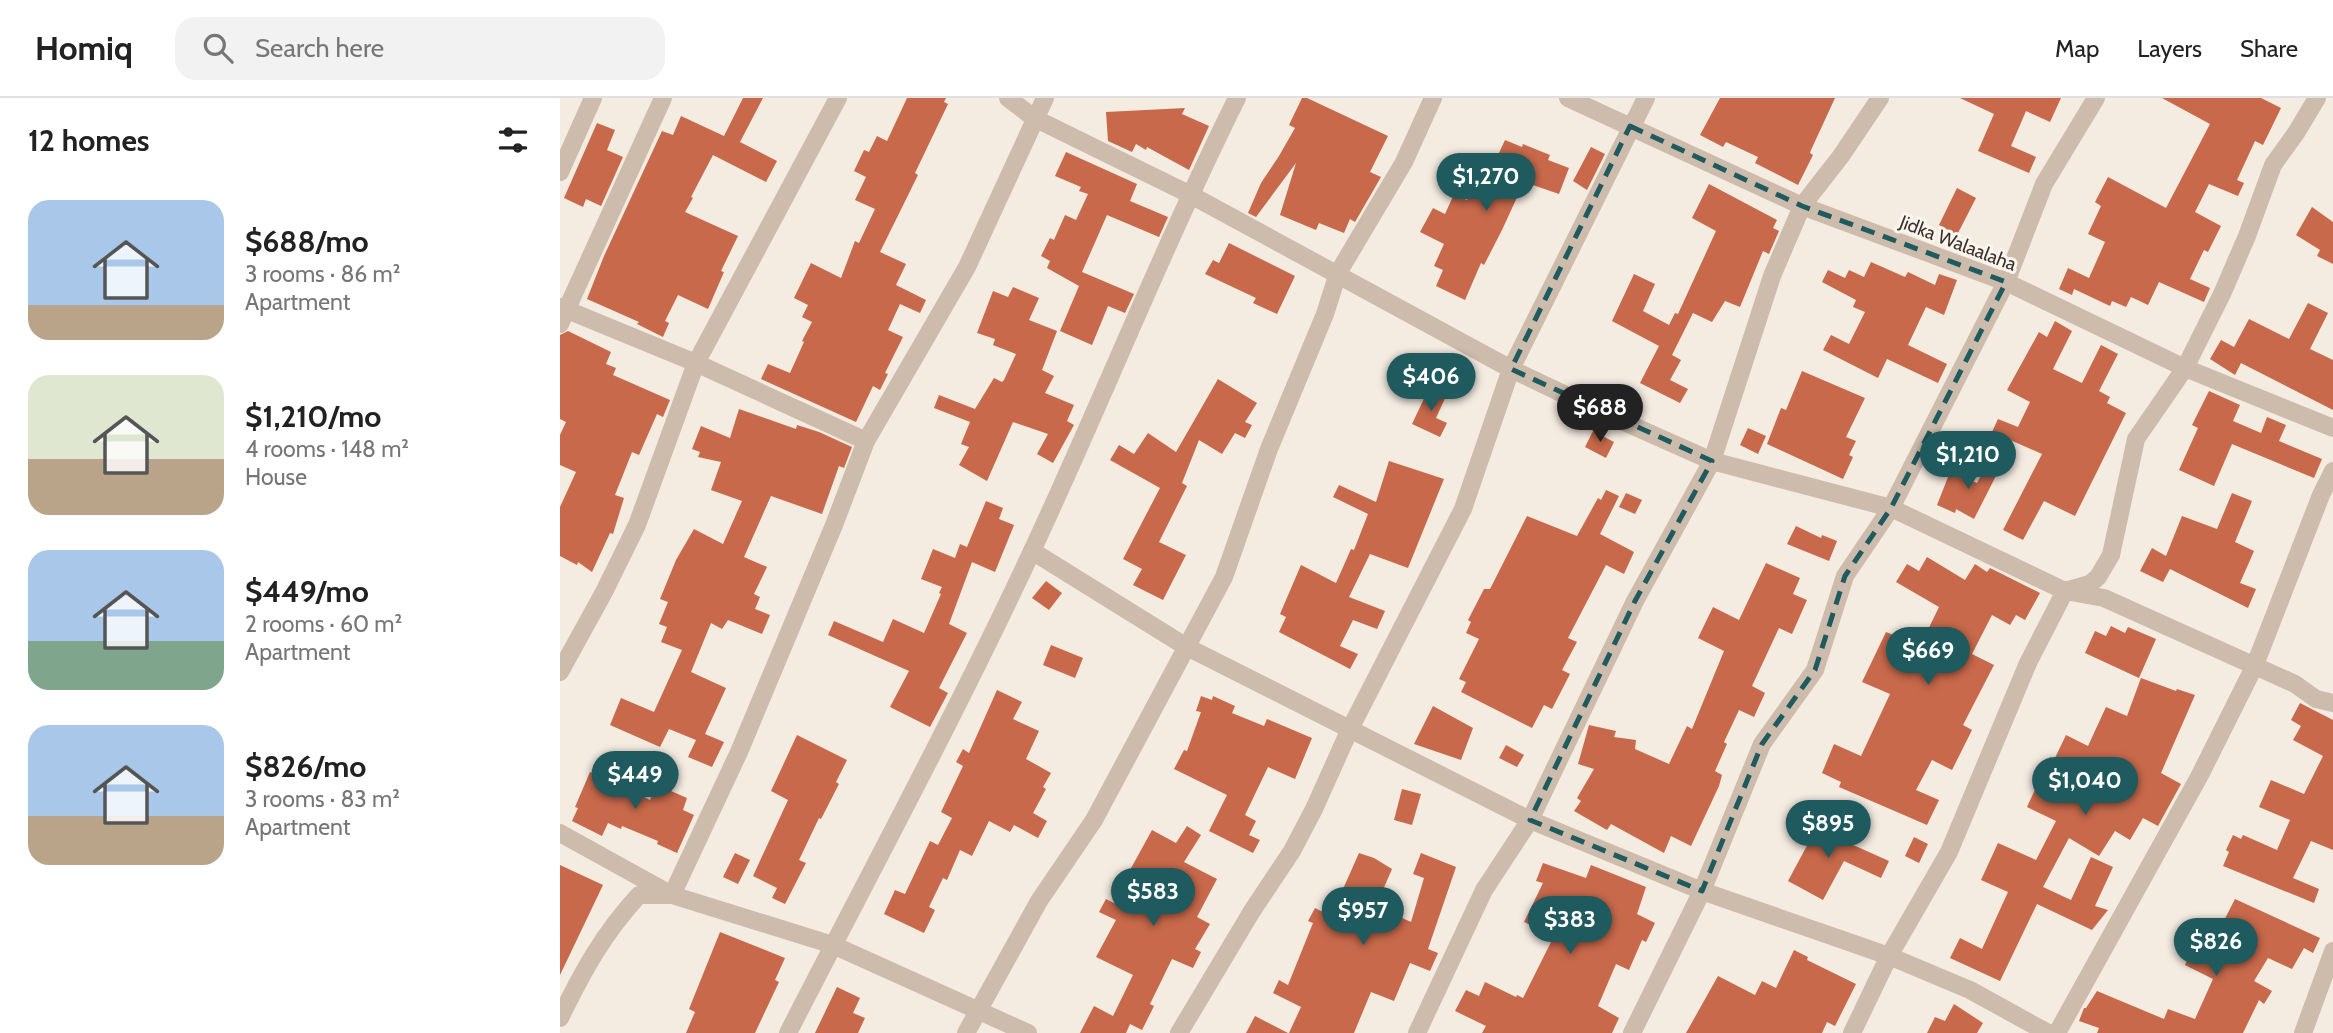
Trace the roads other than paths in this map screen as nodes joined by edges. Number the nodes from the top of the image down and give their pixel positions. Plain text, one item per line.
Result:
1 (593, 98) edge
2 (663, 98) edge
3 (838, 98) edge
4 (1008, 98) edge
5 (1045, 98) edge
6 (1237, 98) edge
7 (1433, 98) edge
8 (1568, 98) edge
9 (1646, 98) edge
10 (1880, 98) edge
11 (2096, 98) edge
12 (2317, 98) edge
13 (1034, 118) junction
14 (1630, 126) junction
15 (560, 172) edge
16 (1189, 194) junction
17 (1802, 206) junction
18 (1338, 273) junction
19 (2006, 282) junction
20 (562, 313) edge
21 (696, 363) junction
22 (2185, 368) junction
23 (1511, 369) junction
24 (2333, 428) edge
25 (866, 441) junction
26 (1712, 461) junction
27 (2333, 471) edge
28 (1891, 508) junction
29 (1032, 551) junction
30 (2065, 591) junction
31 (1185, 646) junction
32 (2255, 665) junction
33 (560, 672) edge
34 (2333, 703) edge
35 (1350, 729) junction
36 (1530, 820) junction
37 (560, 833) edge
38 (1702, 891) junction
39 (672, 895) junction
40 (834, 945) junction
41 (2333, 951) edge
42 (1889, 956) junction
43 (978, 1010) junction
44 (560, 1018) edge
45 (788, 1033) edge
46 (966, 1033) edge
47 (1028, 1033) edge
48 (1179, 1033) edge
49 (1417, 1033) edge
50 (1632, 1033) edge
51 (1852, 1033) edge
52 (2048, 1033) edge
53 (2057, 1033) edge
54 (2303, 1033) edge

1 - 15 street
2 - 20 street
3 - 21 street
4 - 13 street
5 - 13 street
6 - 16 street
7 - 18 street
8 - 14 street, Jidka Walaalaha
9 - 14 street
10 - 17 street
11 - 19 street
12 - 22 street
13 - 16 street
13 - 25 street
14 - 17 street, Jidka Walaalaha
14 - 23 street
16 - 18 street
16 - 29 street
17 - 19 street, Jidka Walaalaha
17 - 26 street
18 - 23 street
18 - 31 street
19 - 22 street, Jidka Walaalaha
19 - 28 street
20 - 21 street
21 - 25 street
21 - 33 street
22 - 24 street, Jidka Walaalaha
22 - 30 street
23 - 26 street
23 - 35 street
25 - 39 street
26 - 28 street
26 - 36 street
27 - 32 street
28 - 30 street
28 - 38 street
29 - 31 street
29 - 40 street
30 - 32 street
30 - 42 street
31 - 35 street
31 - 43 street
32 - 34 street
32 - 53 street
35 - 36 street
35 - 48 street
36 - 38 street
36 - 49 street
37 - 39 street
38 - 42 street
38 - 50 street
39 - 40 street
39 - 44 street
40 - 43 street
40 - 45 street
41 - 54 street
42 - 51 street
42 - 52 street
43 - 46 street
43 - 47 street

